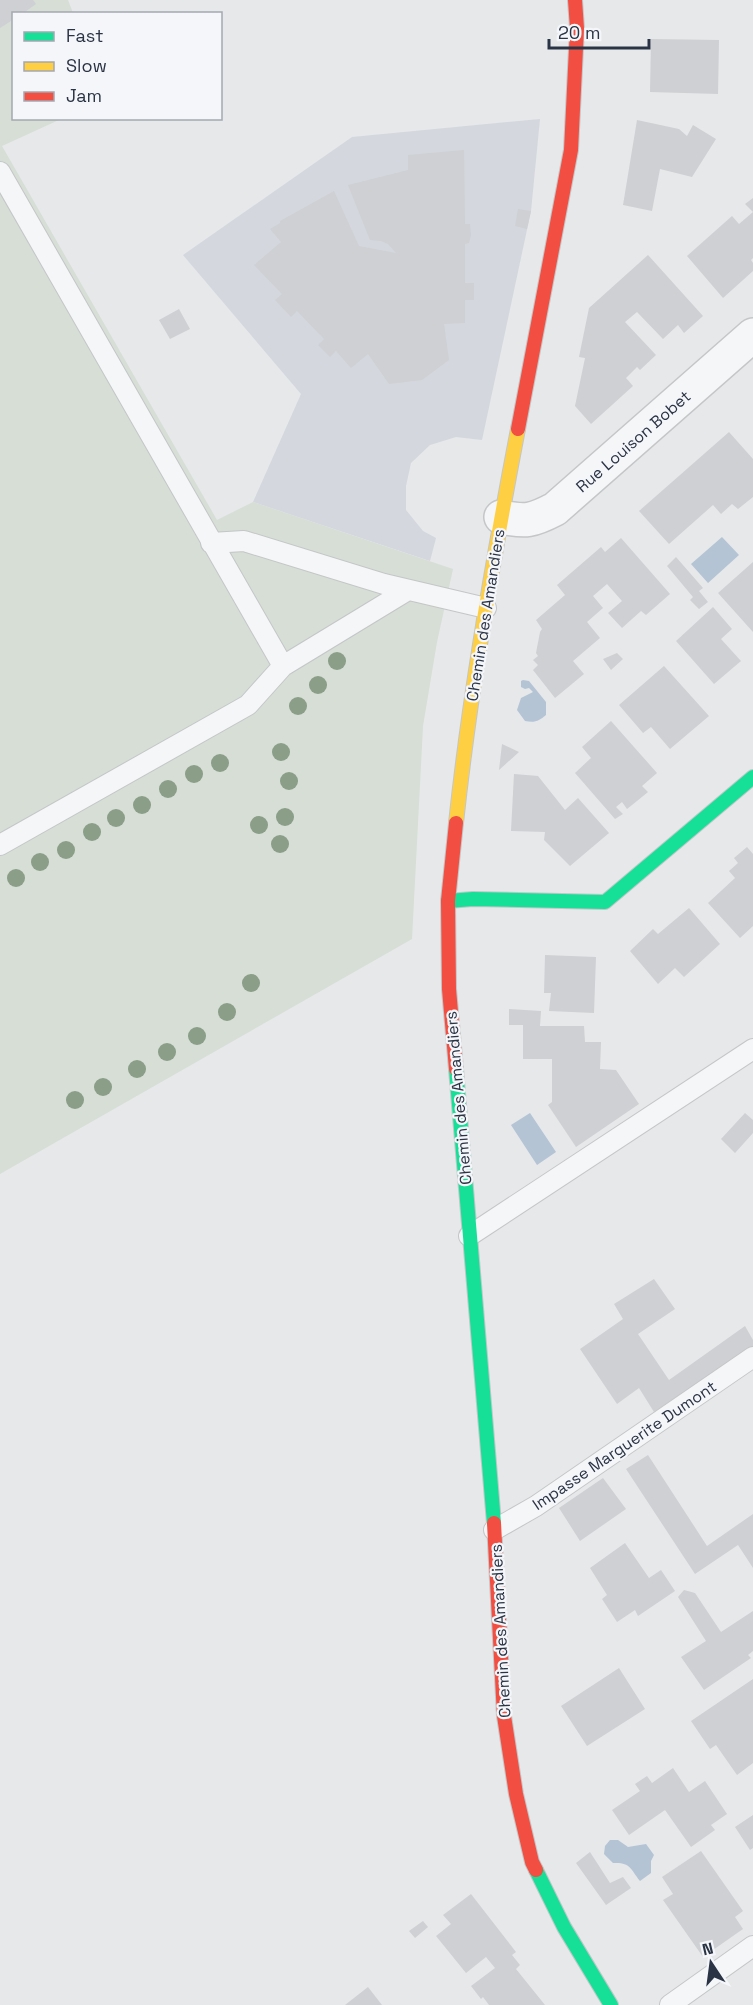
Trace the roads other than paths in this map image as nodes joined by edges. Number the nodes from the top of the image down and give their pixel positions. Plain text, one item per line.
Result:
1 (575, 0) edge
2 (0, 172) edge
3 (753, 334) edge
4 (501, 518) junction
5 (211, 543) junction
6 (408, 590) junction
7 (486, 608) junction
8 (283, 666) junction
9 (753, 777) edge
10 (0, 845) edge
11 (448, 901) junction
12 (753, 1049) edge
13 (470, 1236) junction
14 (753, 1357) edge
15 (494, 1530) junction
16 (753, 1946) edge
17 (611, 2005) edge
18 (670, 2005) edge

1 - 4 street, Chemin des Amandiers
2 - 5 lane
3 - 4 street, Rue Louison Bobet
4 - 7 street, Chemin des Amandiers
5 - 6 lane
5 - 8 lane
6 - 7 lane
6 - 8 lane
7 - 11 street, Chemin des Amandiers
8 - 10 lane
9 - 11 street
11 - 13 street, Chemin des Amandiers
12 - 13 lane
13 - 15 street, Chemin des Amandiers
14 - 15 lane, Impasse Marguerite Dumont
15 - 17 street, Chemin des Amandiers
16 - 18 lane

